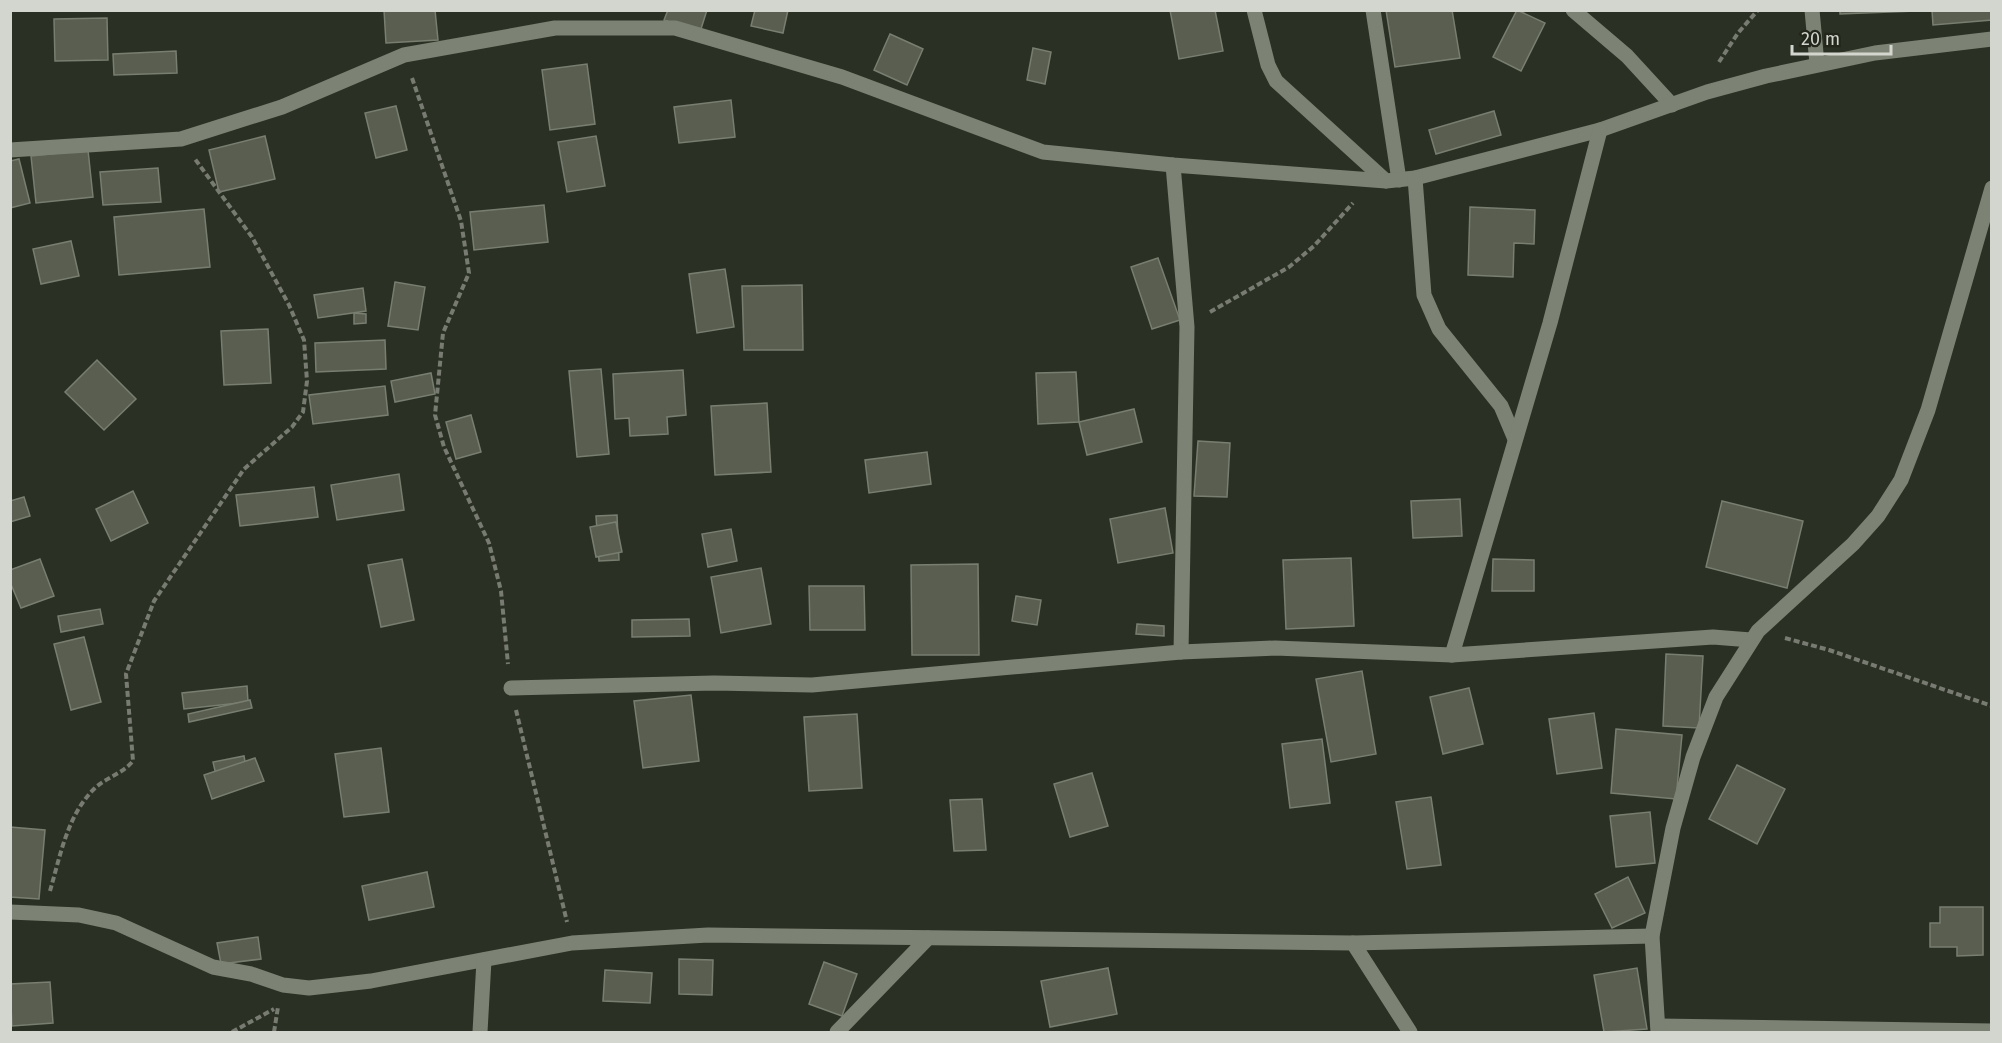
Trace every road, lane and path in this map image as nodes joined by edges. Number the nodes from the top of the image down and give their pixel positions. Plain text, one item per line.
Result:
1 (1254, 10) edge
2 (1373, 10) edge
3 (1573, 10) edge
4 (1758, 10) edge
5 (1812, 10) edge
6 (1992, 39) edge
7 (404, 55) junction
8 (1817, 64) junction
9 (1707, 92) junction
10 (1672, 105) junction
11 (1600, 130) junction
12 (181, 139) junction
13 (10, 150) edge
14 (1173, 165) junction
15 (1400, 179) junction
16 (1370, 180) junction
17 (1991, 189) edge
18 (1187, 327) junction
19 (1515, 439) junction
20 (1754, 636) junction
21 (1181, 652) junction
22 (1452, 655) junction
23 (511, 688) junction
24 (1992, 706) edge
25 (10, 912) edge
26 (44, 912) junction
27 (1652, 936) junction
28 (928, 938) junction
29 (572, 943) junction
30 (1353, 943) junction
31 (484, 960) junction
32 (278, 1007) dead end
33 (1658, 1029) edge
34 (1992, 1031) edge
35 (232, 1032) edge
36 (480, 1032) edge
37 (837, 1032) edge
38 (1410, 1032) edge

1 - 15 street
2 - 15 street
3 - 10 street
4 - 9 path
5 - 8 street
6 - 8 street
7 - 12 street
7 - 14 street
7 - 23 path
8 - 9 street
9 - 10 street
10 - 11 street
11 - 15 street
11 - 19 street
12 - 13 street
12 - 26 path
14 - 16 street
14 - 18 street
15 - 16 street
15 - 19 street
16 - 18 path
17 - 20 street
18 - 21 street
19 - 22 street
20 - 22 street
20 - 24 path
20 - 27 street
21 - 22 street
21 - 23 street
23 - 29 path
25 - 26 street
26 - 31 street
27 - 30 street
27 - 33 street
28 - 29 street
28 - 30 street
28 - 37 street
29 - 31 street
30 - 38 street
31 - 36 street
32 - 35 path
33 - 34 street

